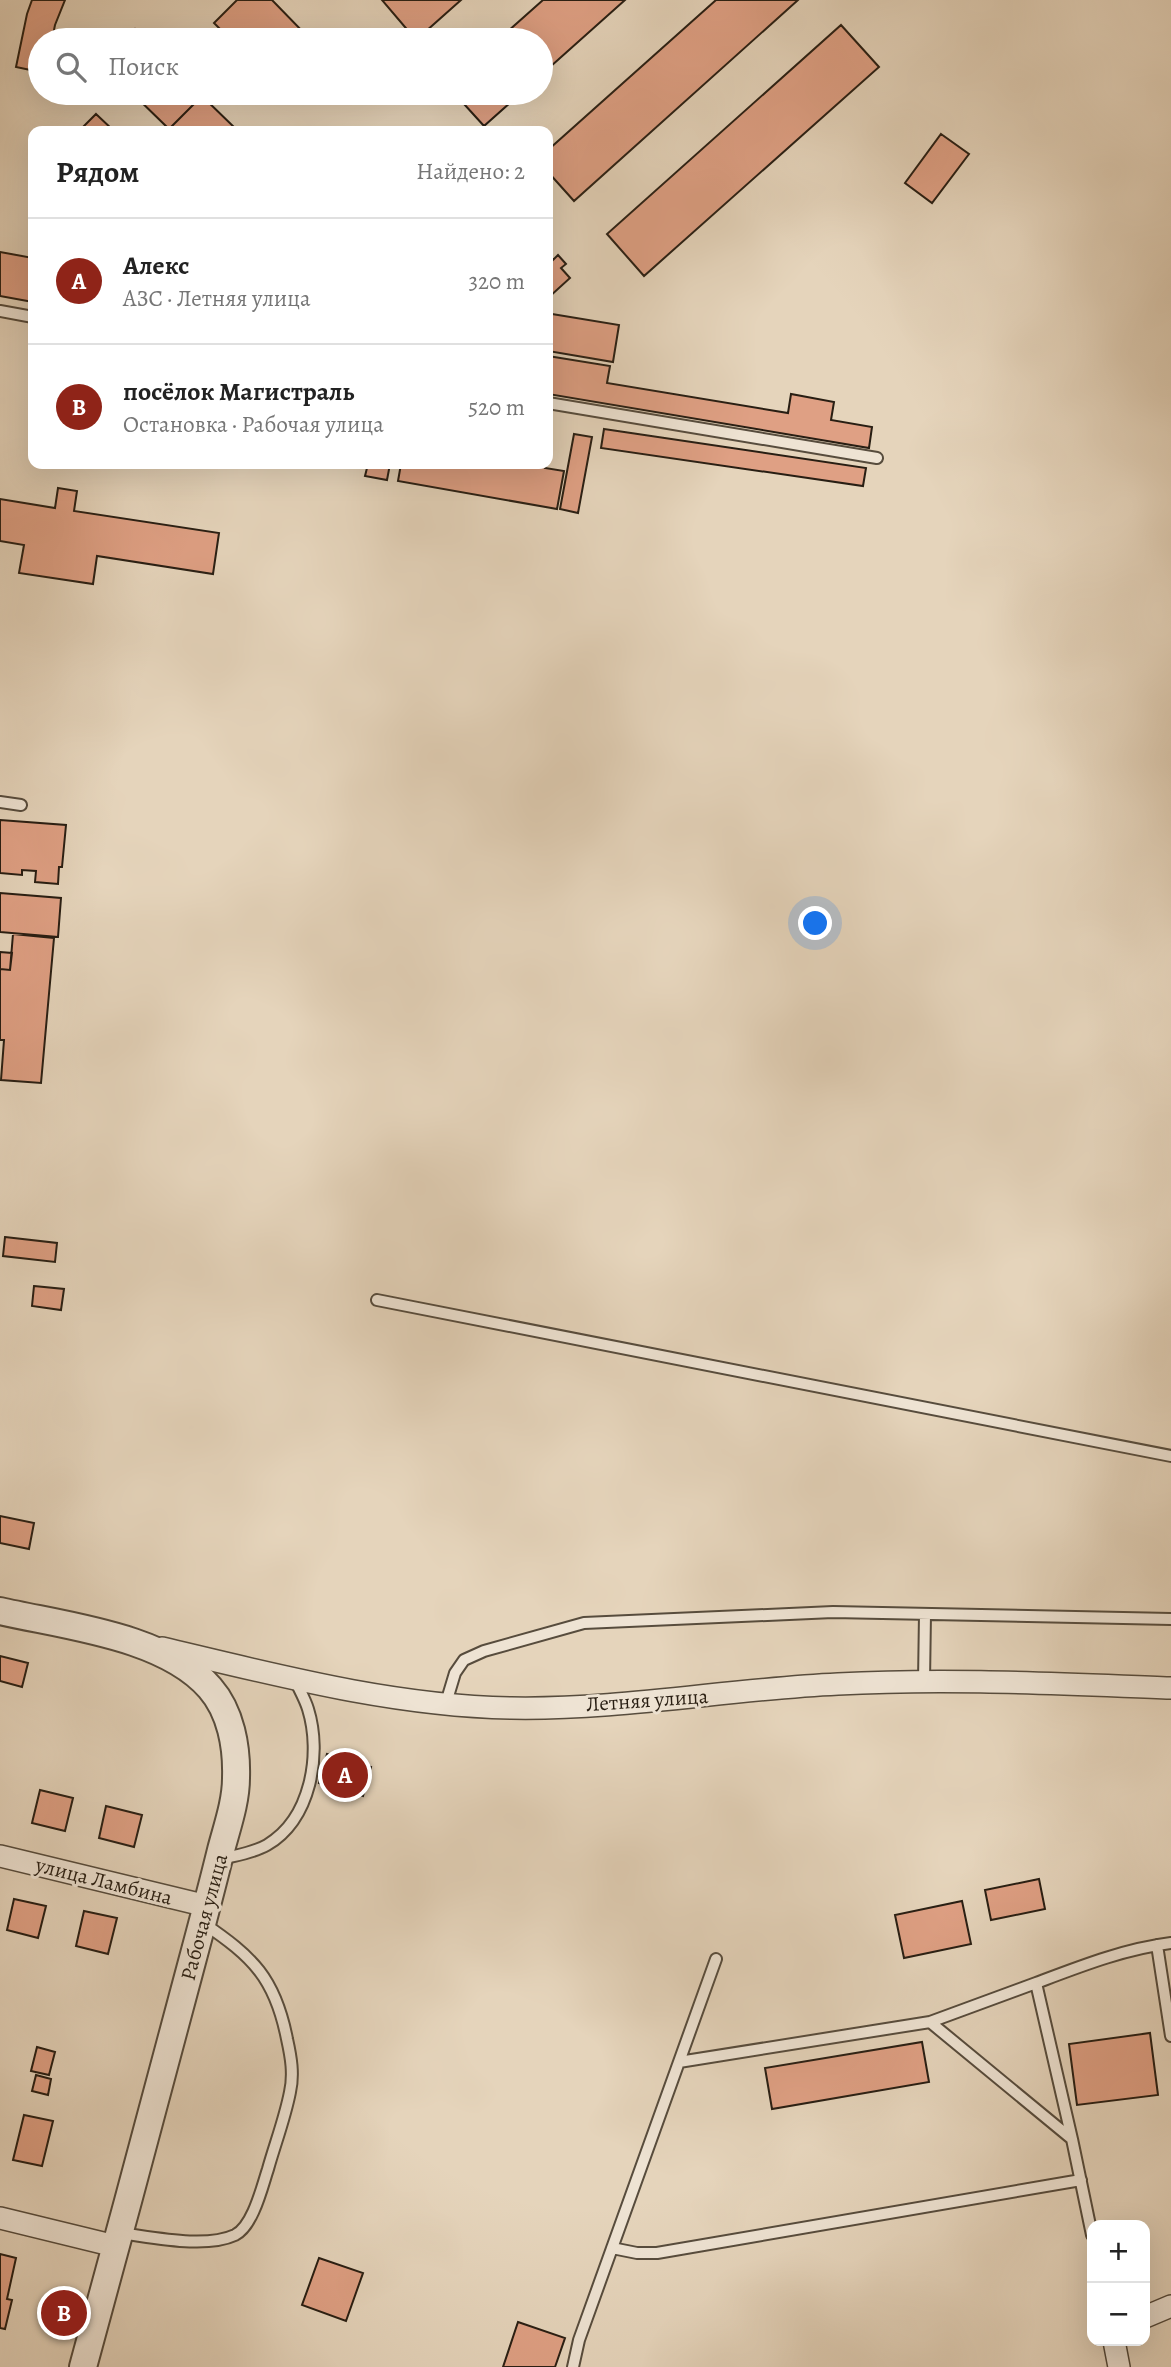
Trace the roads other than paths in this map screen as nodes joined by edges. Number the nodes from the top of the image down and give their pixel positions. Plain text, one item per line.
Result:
1 (0, 311) edge
2 (28, 316) edge
3 (553, 404) edge
4 (877, 458) dead end
5 (0, 802) edge
6 (21, 805) dead end
7 (377, 1300) dead end
8 (1171, 1456) edge
9 (0, 1611) edge
10 (925, 1614) junction
11 (1171, 1619) edge
12 (130, 1641) junction
13 (295, 1679) junction
14 (924, 1681) junction
15 (1171, 1688) edge
16 (446, 1703) junction
17 (0, 1856) edge
18 (219, 1860) junction
19 (205, 1914) junction
20 (1171, 1943) edge
21 (1157, 1945) junction
22 (716, 1959) dead end
23 (1036, 1983) junction
24 (930, 2022) junction
25 (1171, 2036) edge
26 (679, 2062) junction
27 (1072, 2139) junction
28 (1081, 2180) junction
29 (0, 2218) edge
30 (1089, 2220) edge
31 (117, 2239) junction
32 (612, 2248) junction
33 (1171, 2306) edge
34 (1150, 2315) edge
35 (1115, 2346) edge
36 (83, 2367) edge
37 (573, 2367) edge
38 (1119, 2367) edge

1 - 2 lane
3 - 4 lane
5 - 6 lane
7 - 8 lane
9 - 12 street, Рабочая улица
10 - 11 lane
10 - 14 lane
10 - 16 lane
12 - 13 street, Летняя улица
12 - 18 street, Рабочая улица
13 - 16 street, Летняя улица
13 - 18 lane
14 - 15 street, Летняя улица
14 - 16 street, Летняя улица
17 - 19 street, улица Ламбина
18 - 19 street, Рабочая улица
19 - 31 street, Рабочая улица
19 - 31 lane
20 - 21 lane
21 - 23 lane
21 - 25 lane
22 - 26 lane
23 - 24 lane
23 - 27 lane
24 - 26 lane
24 - 27 lane
26 - 32 lane
27 - 28 lane
28 - 30 lane
28 - 32 lane
29 - 31 street
31 - 36 street, Рабочая улица
32 - 37 lane
33 - 34 street
35 - 38 street

